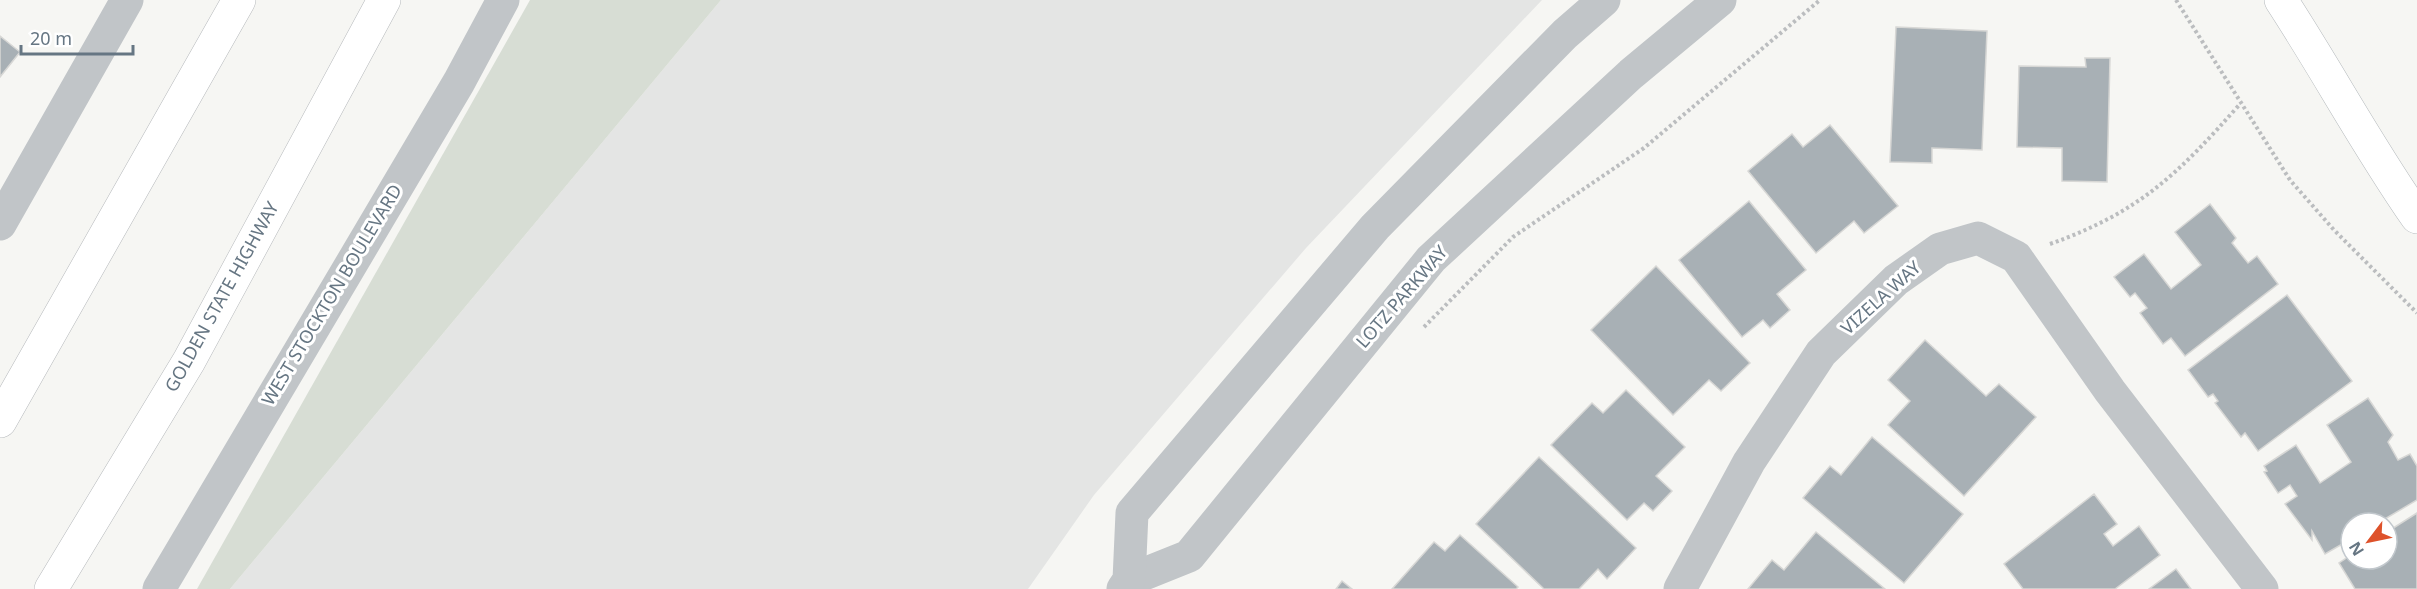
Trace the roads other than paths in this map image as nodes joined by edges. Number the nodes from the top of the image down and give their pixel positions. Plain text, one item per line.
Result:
1 (127, 0) edge
2 (239, 0) edge
3 (384, 0) edge
4 (503, 0) edge
5 (1604, 0) edge
6 (1720, 0) edge
7 (2281, 0) edge
8 (2376, 157) junction
9 (2417, 199) edge
10 (2417, 217) edge
11 (0, 224) edge
12 (0, 421) edge
13 (1126, 585) edge
14 (51, 589) edge
15 (159, 589) edge
16 (1680, 589) edge
17 (2262, 589) edge

1 - 11 street
2 - 12 main road
3 - 14 main road, GOLDEN STATE HIGHWAY
4 - 15 street, WEST STOCKTON BOULEVARD
5 - 13 street, LOTZ PARKWAY
6 - 13 street, LOTZ PARKWAY
7 - 8 main road
8 - 9 main road
8 - 10 main road
16 - 17 street, VIZELA WAY

